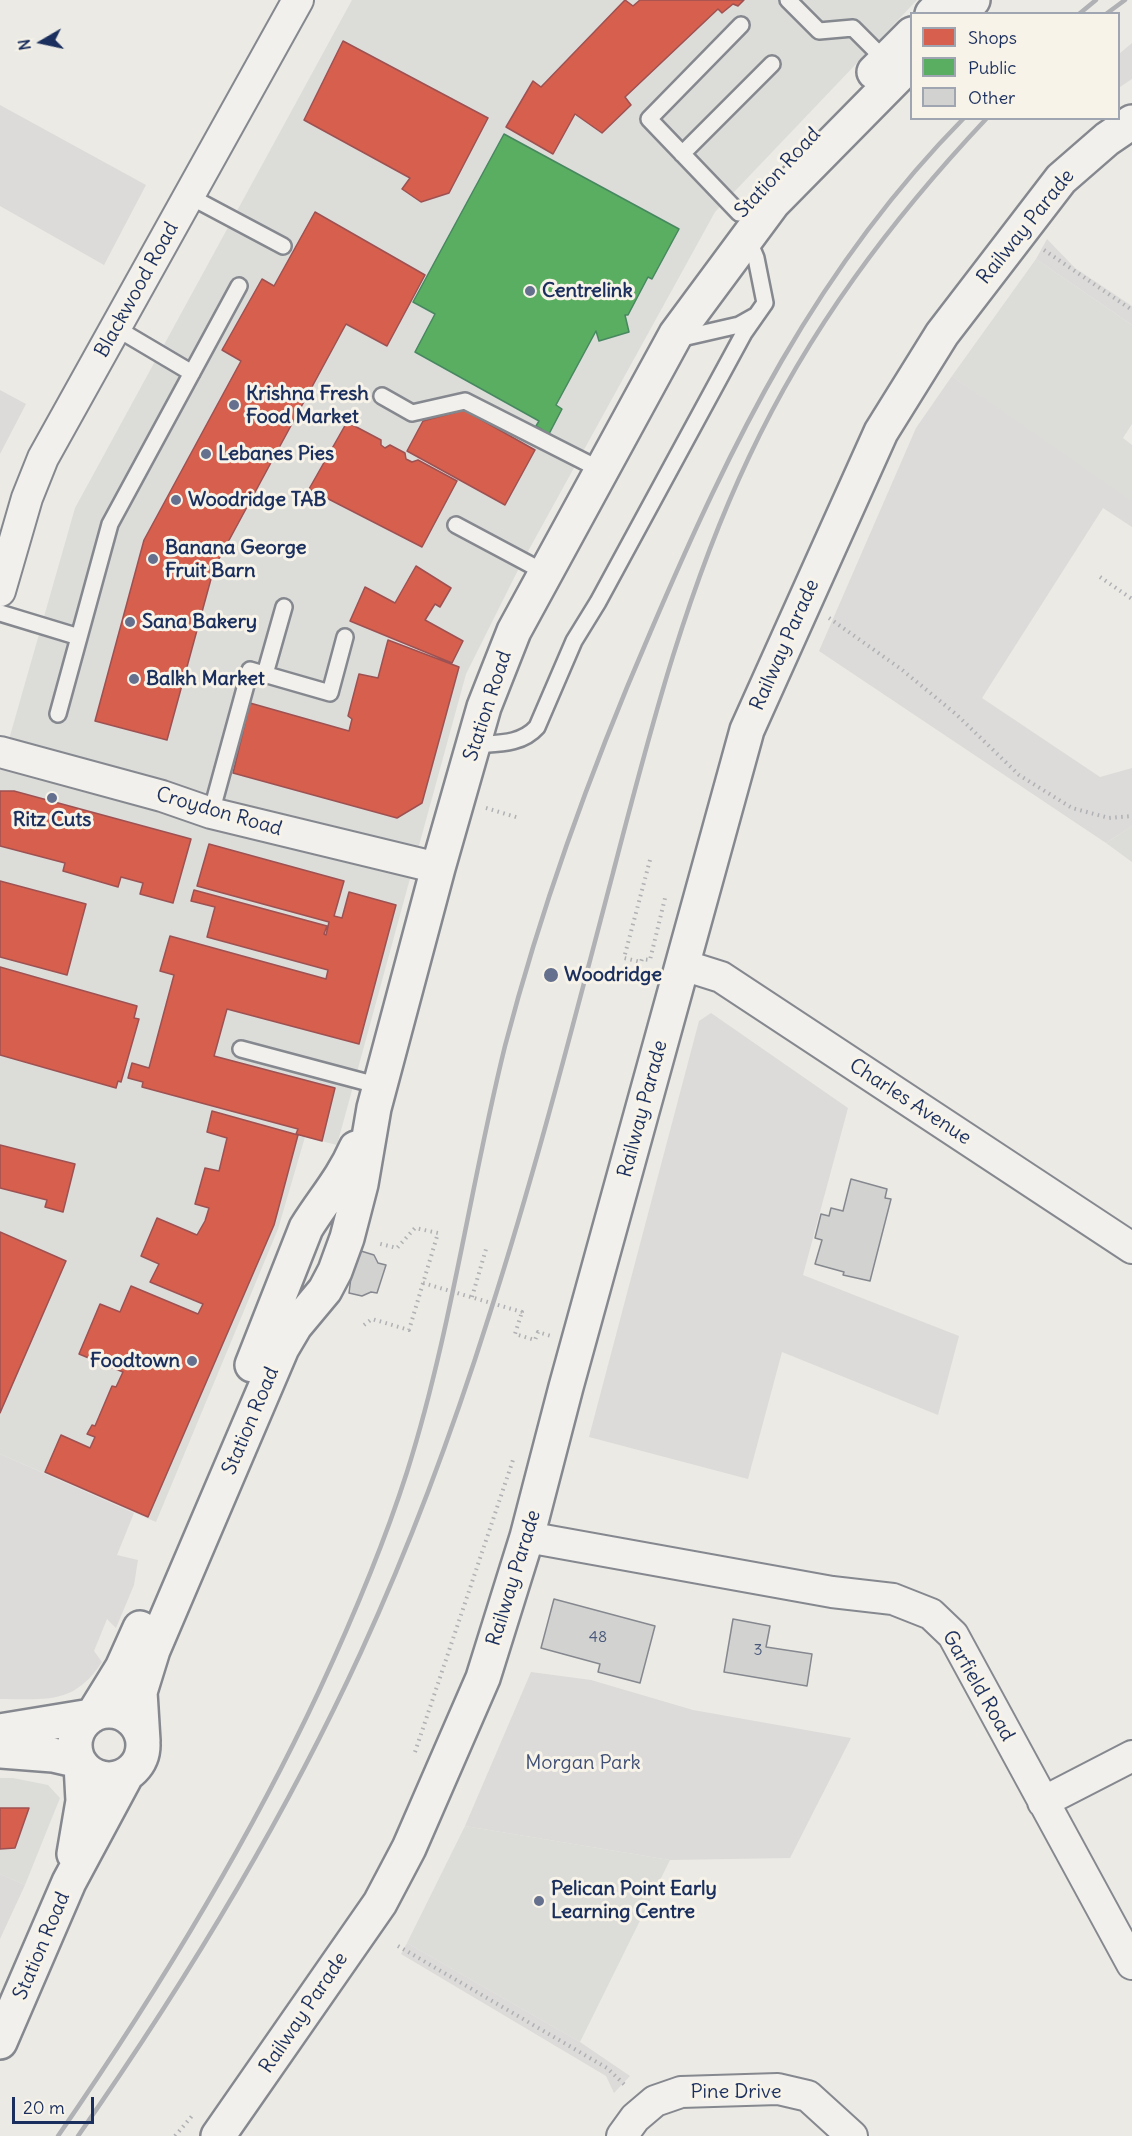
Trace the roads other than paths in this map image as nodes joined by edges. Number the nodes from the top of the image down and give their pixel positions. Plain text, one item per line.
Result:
1 (298, 0) edge
2 (788, 0) edge
3 (945, 0) edge
4 (973, 0) edge
5 (935, 12) edge
6 (962, 12) edge
7 (741, 25) dead end
8 (909, 45) edge
9 (772, 64) dead end
10 (1132, 122) edge
11 (682, 154) junction
12 (189, 196) junction
13 (743, 225) junction
14 (283, 246) dead end
15 (239, 286) dead end
16 (760, 313) junction
17 (116, 327) junction
18 (674, 337) junction
19 (192, 373) junction
20 (382, 396) dead end
21 (601, 470) junction
22 (456, 525) dead end
23 (546, 573) junction
24 (0, 591) edge
25 (284, 607) dead end
26 (0, 613) edge
27 (79, 636) junction
28 (345, 637) dead end
29 (265, 674) junction
30 (58, 714) dead end
31 (474, 745) junction
32 (0, 752) edge
33 (211, 813) junction
34 (438, 868) junction
35 (683, 965) junction
36 (241, 1049) dead end
37 (377, 1097) junction
38 (306, 1228) junction
39 (347, 1238) junction
40 (1132, 1248) edge
41 (527, 1537) junction
42 (92, 1715) junction
43 (0, 1731) edge
44 (143, 1741) junction
45 (0, 1751) edge
46 (1132, 1756) edge
47 (80, 1762) junction
48 (127, 1774) junction
49 (1043, 1802) junction
50 (69, 1882) junction
51 (1132, 1964) edge
52 (0, 2042) edge
53 (218, 2136) edge
54 (622, 2136) edge
55 (852, 2136) edge

1 - 12 street, Blackwood Road
2 - 8 lane
3 - 5 street, Station Road
4 - 6 street
7 - 11 lane
8 - 13 street, Station Road
9 - 11 lane
10 - 35 street, Railway Parade
11 - 13 lane
12 - 14 lane
12 - 17 street, Blackwood Road
13 - 16 lane
13 - 18 street, Station Road
15 - 19 lane
16 - 18 lane
16 - 31 lane
17 - 19 lane
17 - 24 street, Blackwood Road
18 - 21 street, Station Road
19 - 27 lane
20 - 21 lane
21 - 23 street, Station Road
22 - 23 lane
23 - 31 street, Station Road
25 - 29 lane
26 - 27 lane
27 - 30 lane
28 - 29 lane
29 - 33 lane
31 - 34 street, Station Road
32 - 33 street, Croydon Road
33 - 34 street, Croydon Road
34 - 37 street, Station Road
35 - 40 street, Charles Avenue
35 - 41 street, Railway Parade
36 - 37 lane
37 - 38 street, Station Road
37 - 39 street, Station Road
38 - 39 street
38 - 42 street, Station Road
39 - 44 street, Station Road
41 - 49 street, Garfield Road
41 - 53 street, Railway Parade
42 - 43 street
42 - 44 street
42 - 47 street
44 - 48 street
45 - 47 street
46 - 49 street
47 - 48 street
47 - 50 street, Station Road
48 - 50 street, Station Road
49 - 51 street, Garfield Road
50 - 52 street, Station Road
54 - 55 street, Pine Drive

